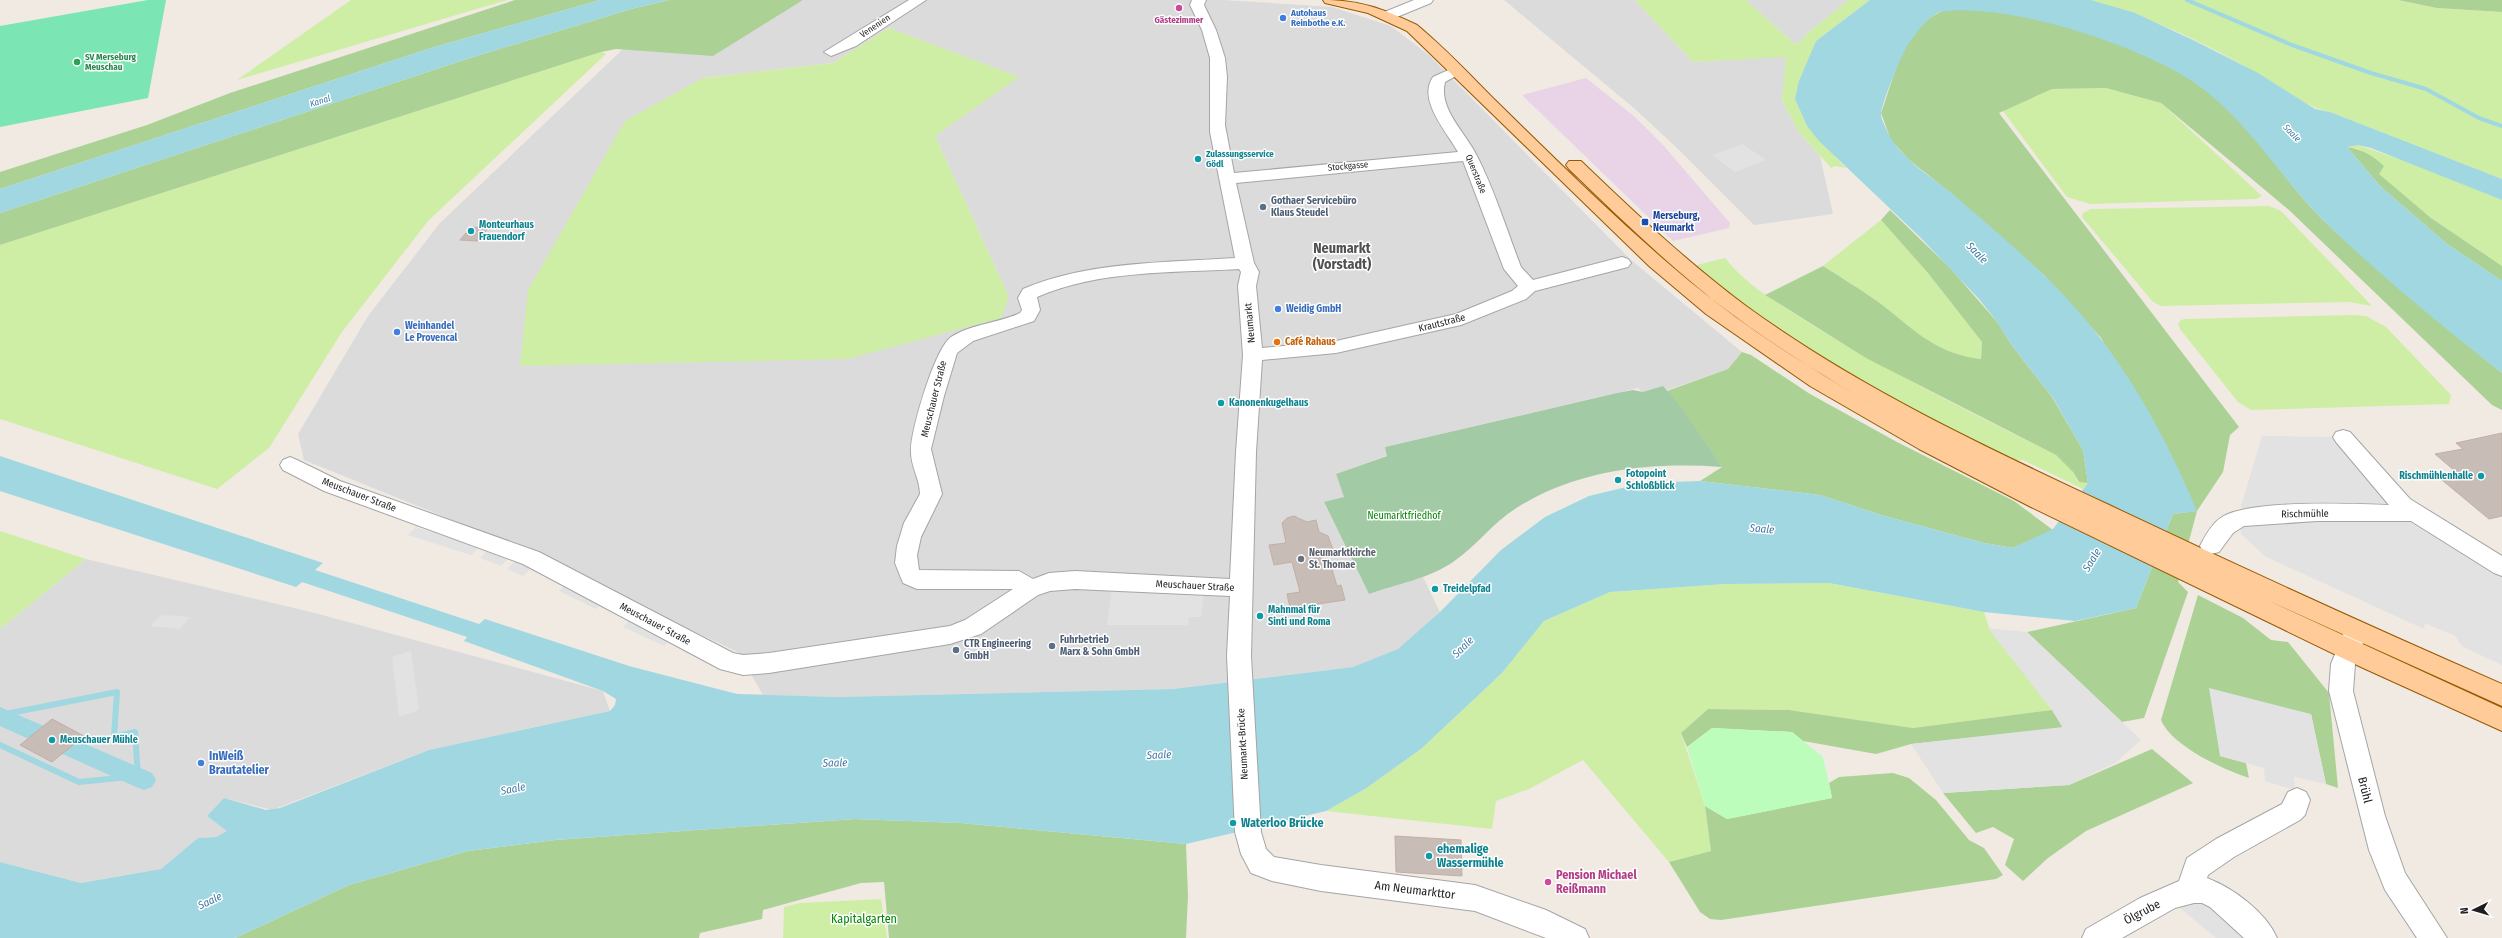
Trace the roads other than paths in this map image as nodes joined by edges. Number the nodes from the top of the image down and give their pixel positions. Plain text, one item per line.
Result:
1 (919, 0) edge
2 (1199, 0) edge
3 (1330, 0) edge
4 (1371, 0) edge
5 (1426, 0) edge
6 (1394, 13) junction
7 (831, 52) dead end
8 (1457, 71) junction
9 (1469, 156) junction
10 (1228, 179) junction
11 (1245, 263) junction
12 (1622, 263) dead end
13 (1529, 287) junction
14 (1253, 355) junction
15 (2343, 437) dead end
16 (290, 465) dead end
17 (2025, 484) junction
18 (2411, 513) junction
19 (2211, 546) dead end
20 (2502, 567) edge
21 (1241, 588) junction
22 (1030, 589) junction
23 (2351, 640) junction
24 (1239, 656) joint
25 (2502, 695) edge
26 (2502, 720) edge
27 (2298, 800) dead end
28 (1251, 843) joint
29 (2190, 890) junction
30 (1575, 938) edge
31 (2096, 938) edge
32 (2263, 938) edge
33 (2433, 938) edge

1 - 7 street, Venenien
2 - 10 street, Neumarkt
3 - 6 main road
4 - 6 main road
5 - 6 street
6 - 8 main road
6 - 17 main road
8 - 9 street, Querstraße
8 - 17 main road
9 - 10 street, Stockgasse
9 - 13 street, Querstraße
10 - 11 street, Neumarkt
11 - 14 street, Neumarkt
11 - 22 street, Meuschauer Straße
12 - 13 street, Krautstraße
13 - 14 street, Krautstraße
14 - 21 street, Neumarkt
15 - 18 street
16 - 22 street, Meuschauer Straße
17 - 23 main road
18 - 19 street, Rischmühle
18 - 20 street
21 - 22 street, Meuschauer Straße
21 - 24 street, Neumarkt
23 - 25 main road
23 - 26 main road
23 - 33 street, Brühl
24 - 28 street, Neumarkt-Brücke
27 - 29 street
28 - 30 street, Am Neumarkttor
29 - 31 street, Ölgrube
29 - 32 street

